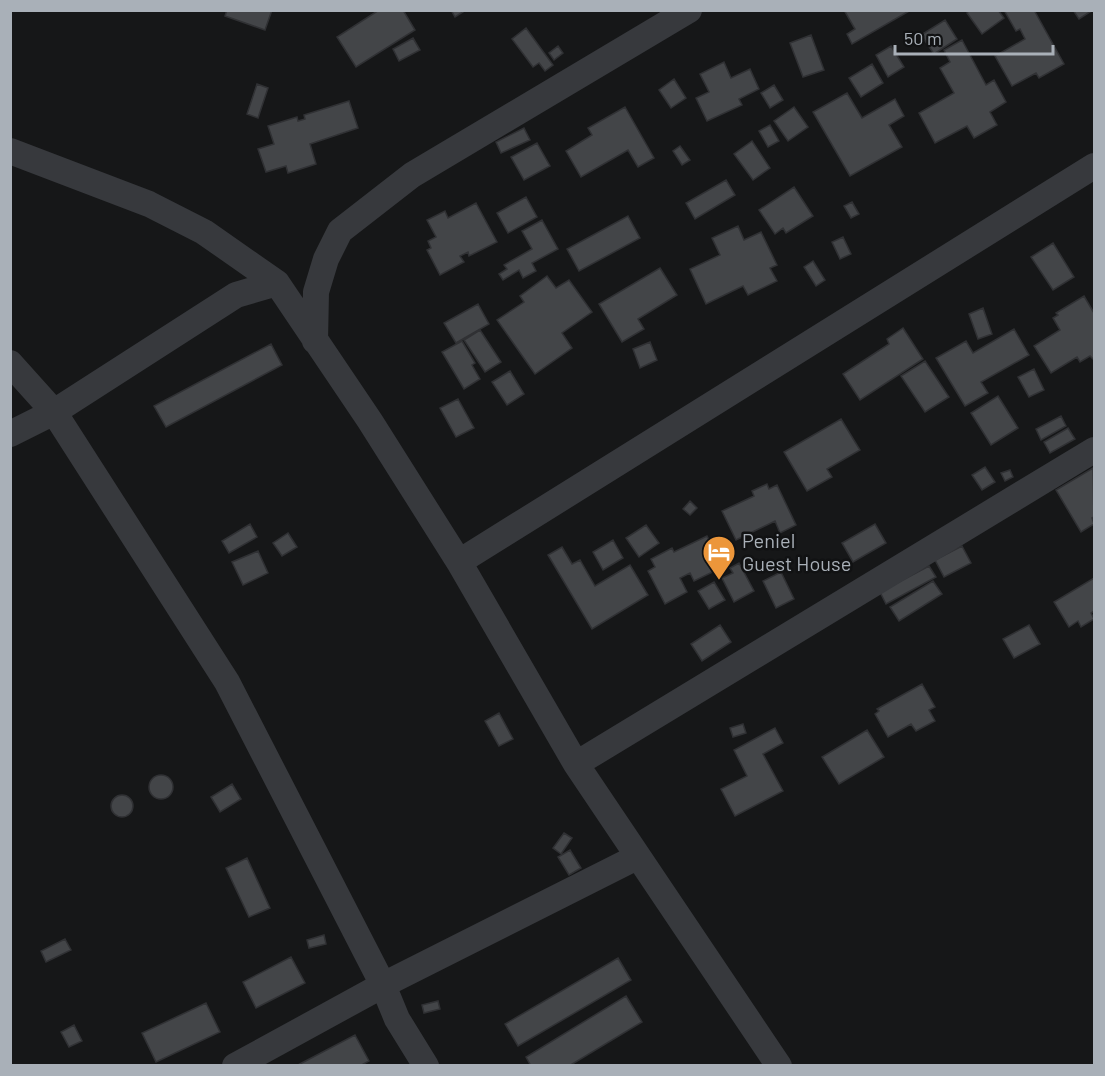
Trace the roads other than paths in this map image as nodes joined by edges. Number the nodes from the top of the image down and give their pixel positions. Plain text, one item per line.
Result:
1 (689, 10) edge
2 (10, 150) edge
3 (1095, 166) edge
4 (277, 284) junction
5 (315, 341) junction
6 (10, 363) edge
7 (54, 412) junction
8 (10, 435) edge
9 (1095, 450) edge
10 (459, 562) junction
11 (576, 764) junction
12 (637, 857) junction
13 (383, 986) junction
14 (236, 1065) edge
15 (426, 1065) edge
16 (779, 1065) edge

1 - 5 street
2 - 4 street
3 - 10 street
4 - 5 street
4 - 7 street
5 - 10 street
6 - 7 street
7 - 8 street
7 - 13 street
9 - 11 street
10 - 11 street
11 - 12 street
12 - 13 street
12 - 16 street
13 - 14 street
13 - 15 street

